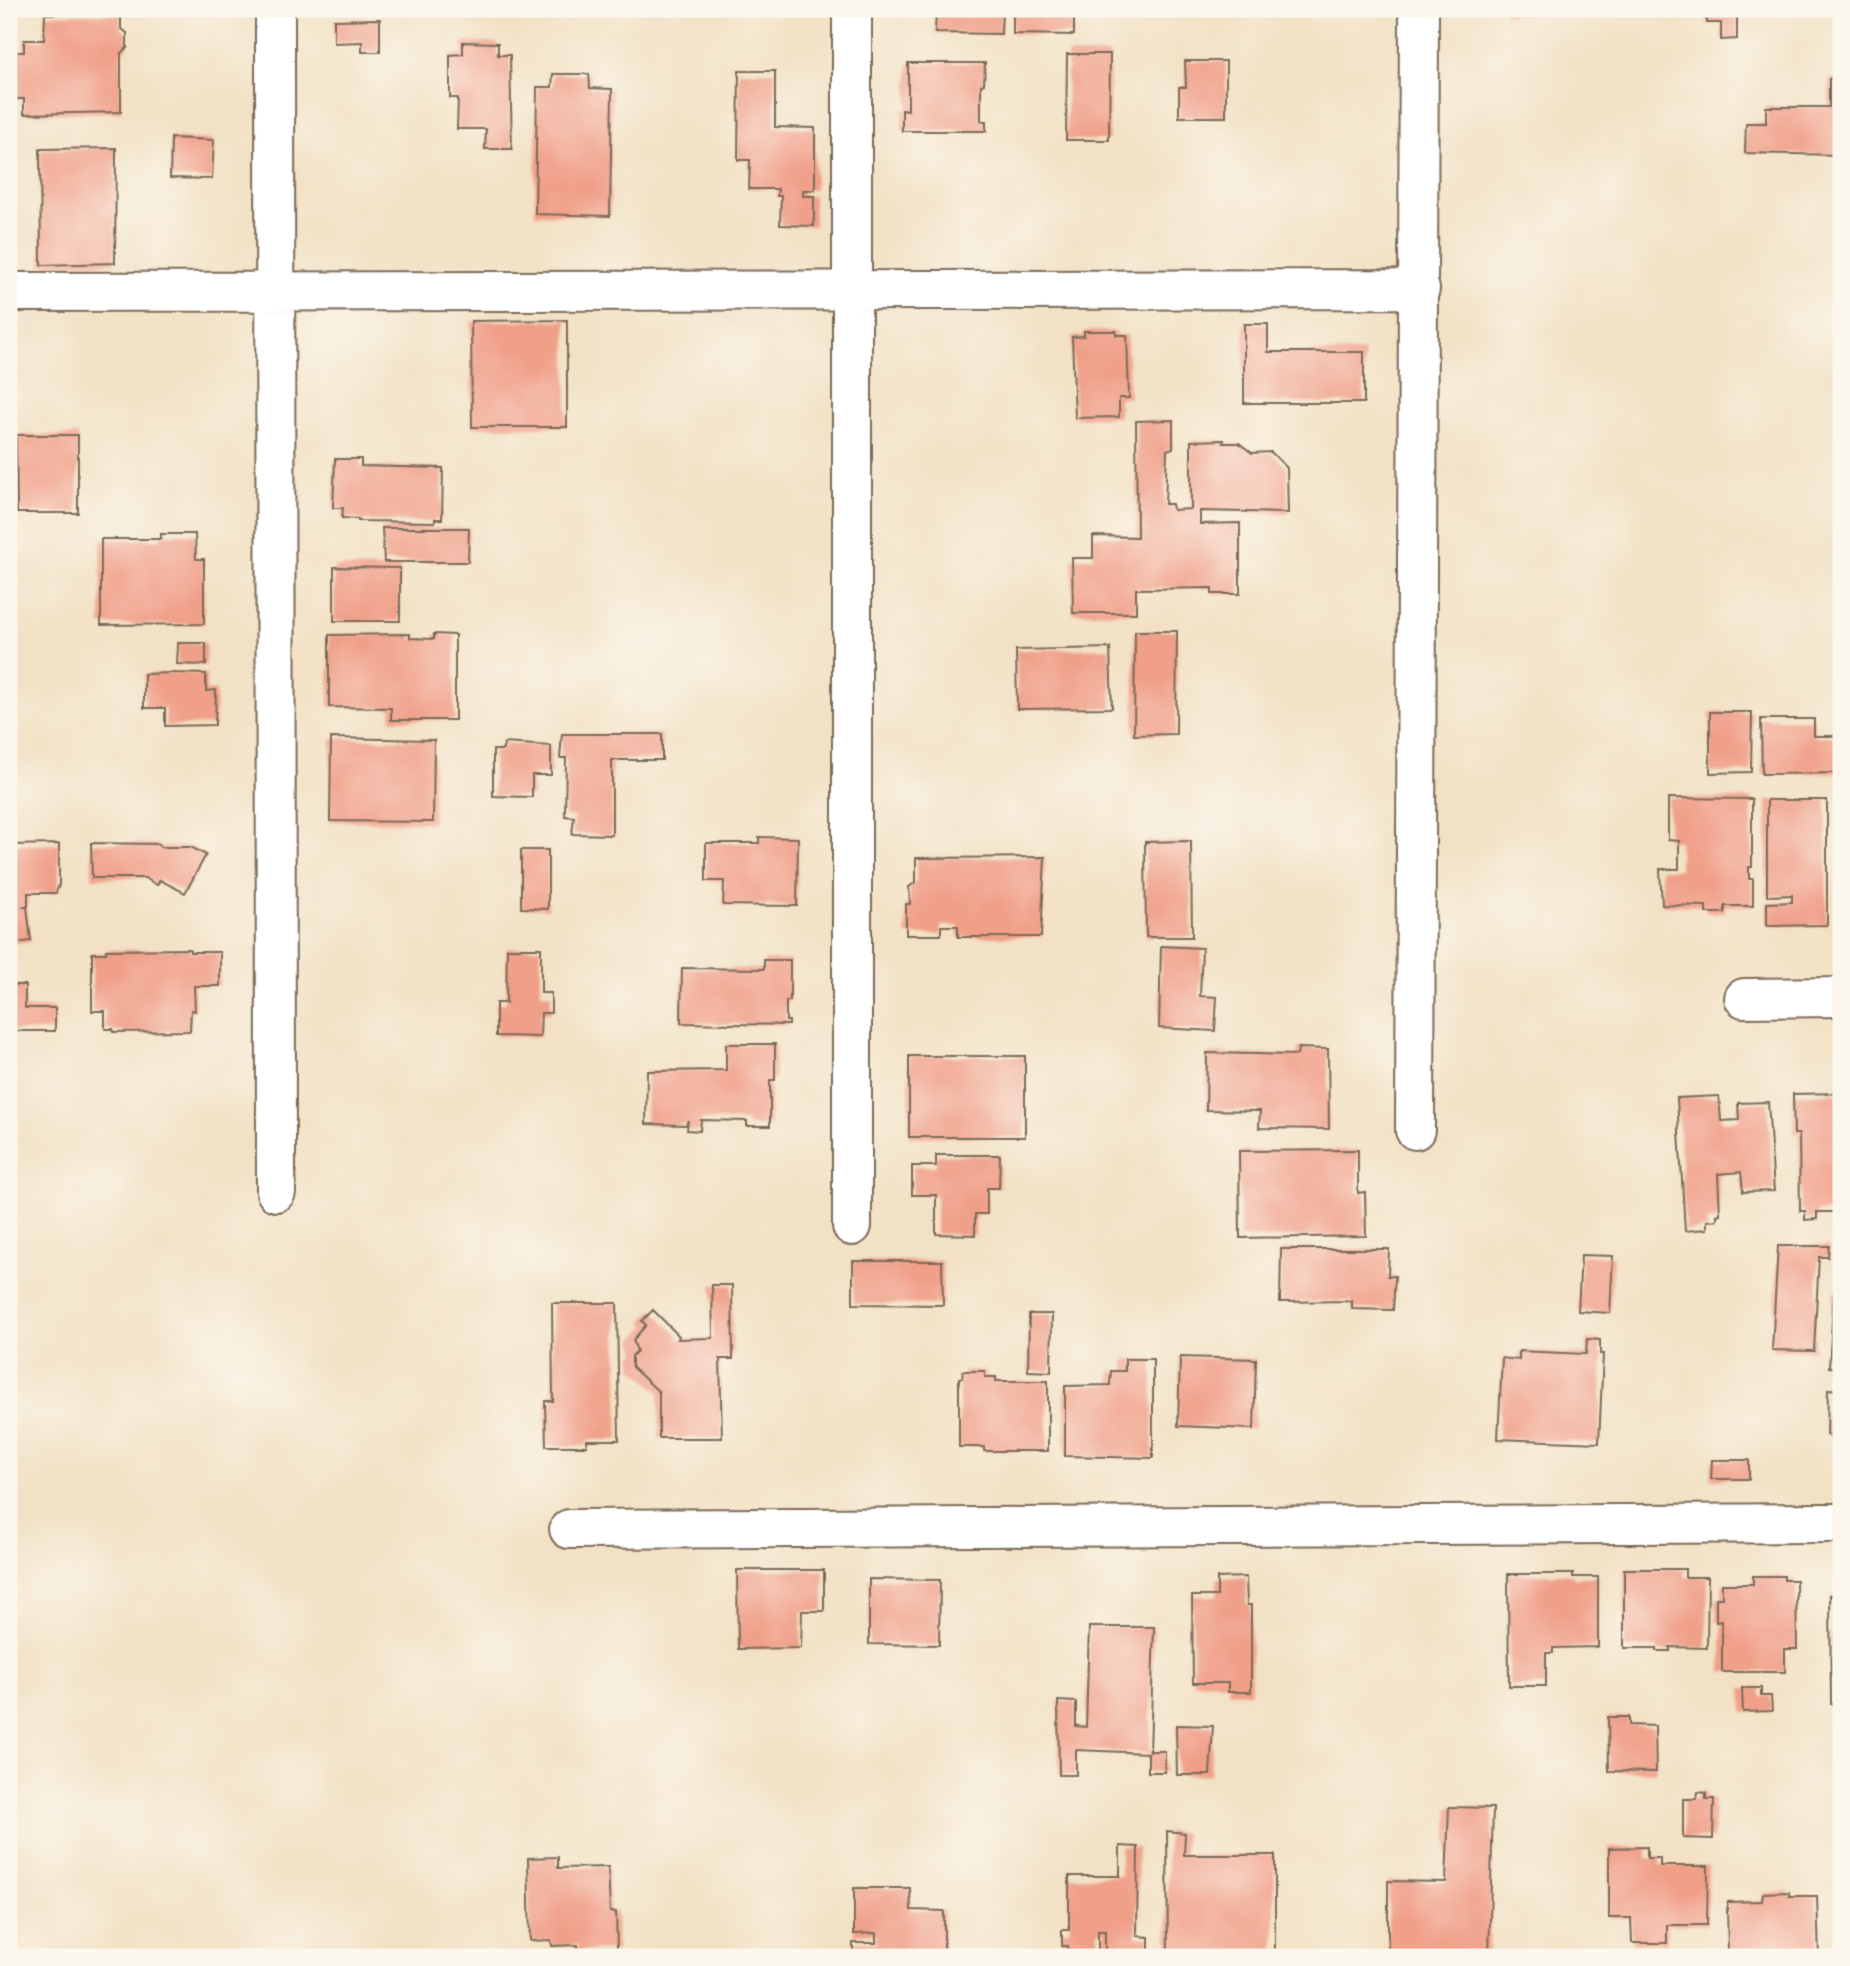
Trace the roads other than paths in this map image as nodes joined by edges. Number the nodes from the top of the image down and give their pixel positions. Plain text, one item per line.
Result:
1 (275, 9) edge
2 (852, 9) edge
3 (1419, 9) edge
4 (1420, 289) junction
5 (852, 290) junction
6 (274, 291) junction
7 (9, 292) edge
8 (1841, 997) edge
9 (1744, 998) dead end
10 (1415, 1130) dead end
11 (276, 1192) dead end
12 (852, 1226) dead end
13 (1841, 1523) edge
14 (569, 1529) dead end

1 - 6 street
2 - 5 street
3 - 4 street
4 - 5 street
4 - 10 street
5 - 6 street
5 - 12 street
6 - 7 street
6 - 11 street
8 - 9 street
13 - 14 street

